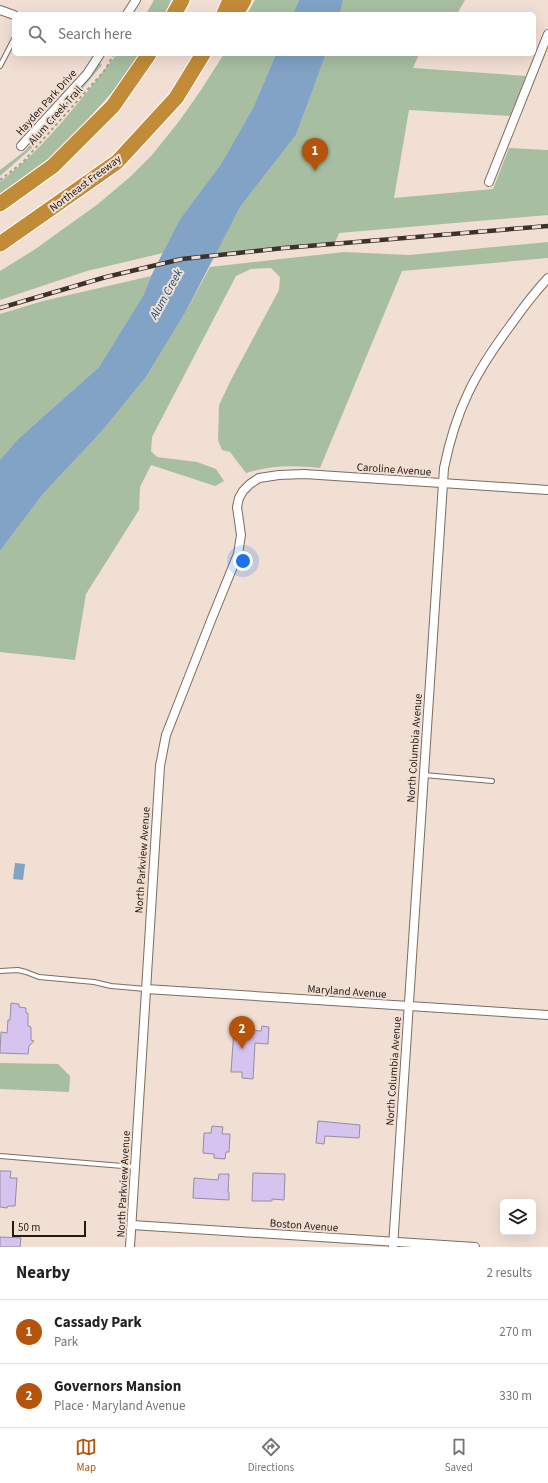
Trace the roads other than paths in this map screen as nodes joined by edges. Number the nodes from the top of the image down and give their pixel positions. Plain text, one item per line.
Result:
1 (136, 0) edge
2 (230, 0) edge
3 (244, 0) edge
4 (0, 10) edge
5 (128, 12) edge
6 (225, 12) edge
7 (237, 12) edge
8 (12, 14) edge
9 (548, 34) edge
10 (12, 44) edge
11 (99, 56) edge
12 (148, 56) edge
13 (202, 56) edge
14 (206, 56) edge
15 (0, 66) edge
16 (184, 84) junction
17 (21, 146) dead end
18 (489, 182) dead end
19 (0, 204) edge
20 (0, 244) edge
21 (548, 279) edge
22 (442, 484) junction
23 (548, 490) edge
24 (243, 491) joint
25 (424, 775) junction
26 (492, 781) dead end
27 (0, 971) edge
28 (146, 989) junction
29 (408, 1006) junction
30 (548, 1015) edge
31 (0, 1156) edge
32 (135, 1167) junction
33 (132, 1225) junction
34 (393, 1244) edge
35 (130, 1247) edge
36 (475, 1247) edge

1 - 5 street
2 - 6 highway
3 - 7 highway
4 - 8 street
9 - 18 street
10 - 15 lane
11 - 17 street, Hayden Park Drive
12 - 19 highway
13 - 16 highway, Northeast Freeway
14 - 16 highway
16 - 20 highway, Northeast Freeway
21 - 22 street, North Columbia Avenue
22 - 23 street, Caroline Avenue
22 - 24 street, Caroline Avenue
22 - 25 street, North Columbia Avenue
24 - 28 street, North Parkview Avenue
25 - 26 lane
25 - 29 street, North Columbia Avenue
27 - 28 lane
28 - 29 street, Maryland Avenue
28 - 32 street, North Parkview Avenue
29 - 30 street, Maryland Avenue
29 - 34 street, North Columbia Avenue
31 - 32 lane
32 - 33 street, North Parkview Avenue
33 - 34 street, Boston Avenue
33 - 35 street, North Parkview Avenue
34 - 36 street, Boston Avenue

